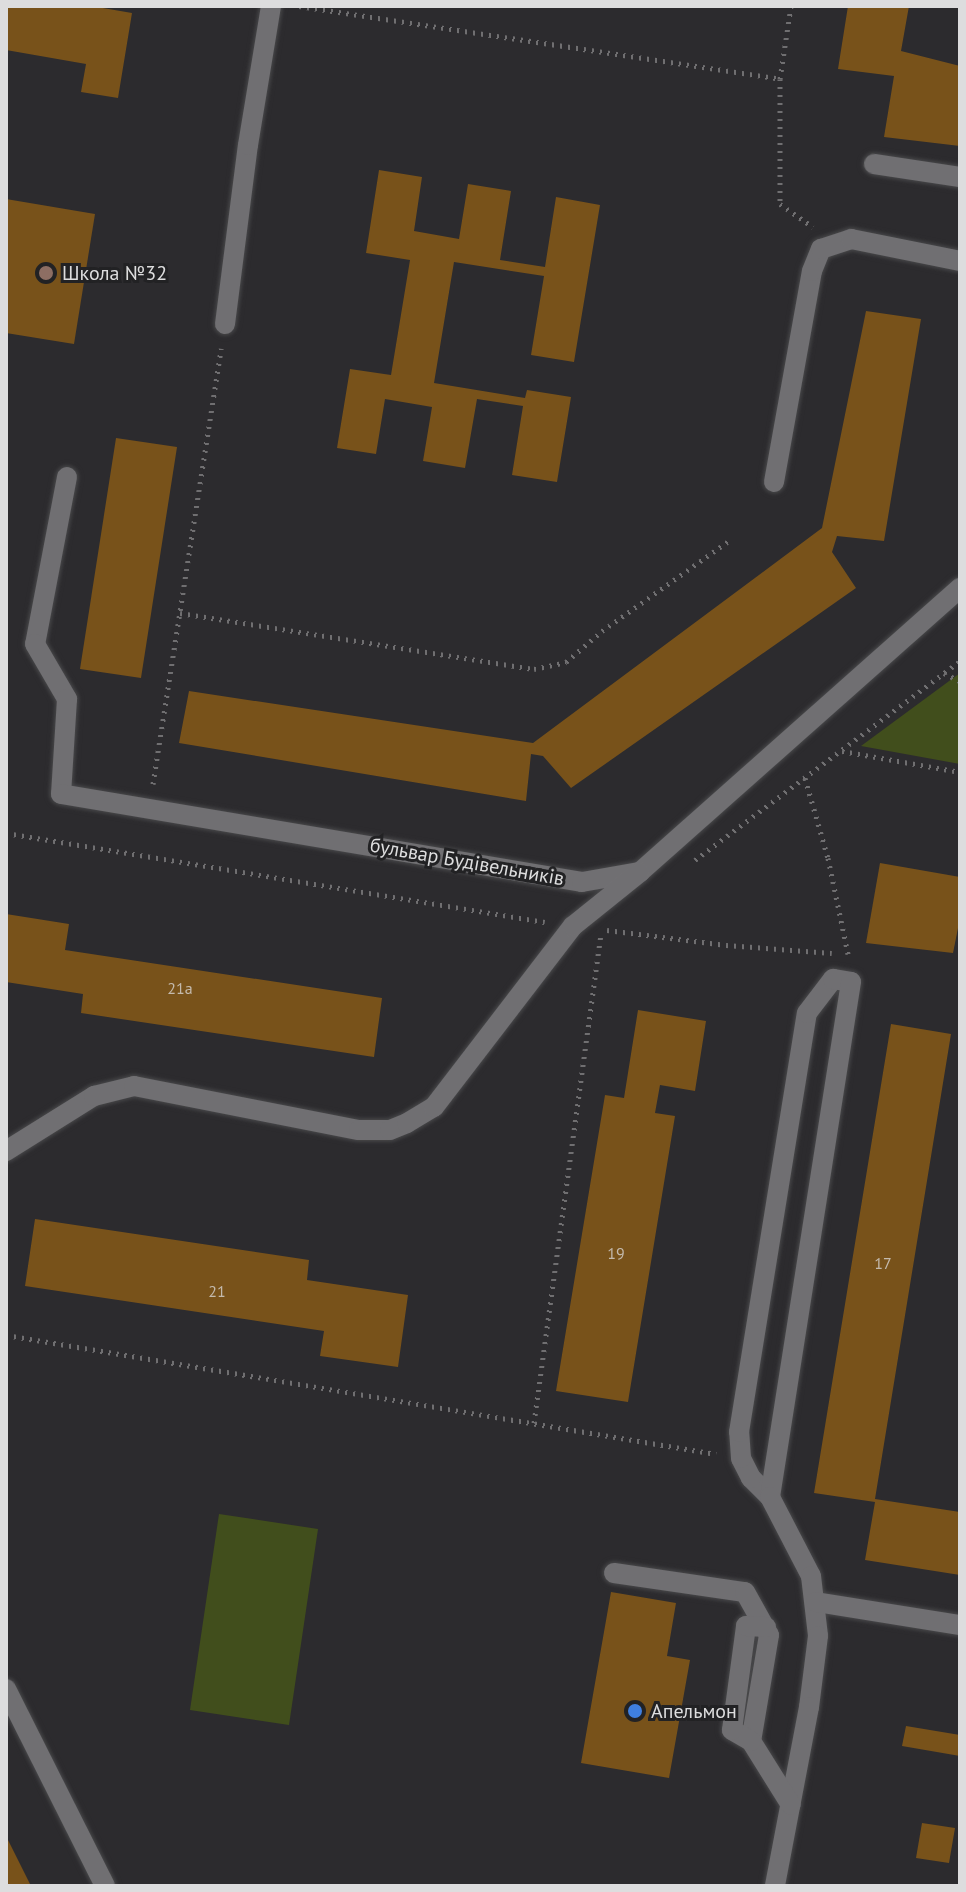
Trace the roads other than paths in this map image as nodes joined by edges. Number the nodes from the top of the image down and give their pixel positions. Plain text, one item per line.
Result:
1 (271, 6) edge
2 (874, 164) dead end
3 (960, 177) edge
4 (960, 261) edge
5 (225, 324) road end
6 (67, 477) dead end
7 (774, 482) dead end
8 (960, 588) edge
9 (640, 872) junction
10 (6, 1151) edge
11 (770, 1497) junction
12 (614, 1573) dead end
13 (816, 1602) junction
14 (960, 1625) edge
15 (6, 1689) edge
16 (791, 1805) junction
17 (105, 1886) edge
18 (775, 1886) edge

1 - 5 street
2 - 3 street
4 - 7 street
6 - 9 street, бульвар Будівельників
8 - 9 street
9 - 10 street
11 - 11 street
11 - 13 street
12 - 16 street
13 - 14 street
13 - 16 street
15 - 17 street
16 - 18 street

